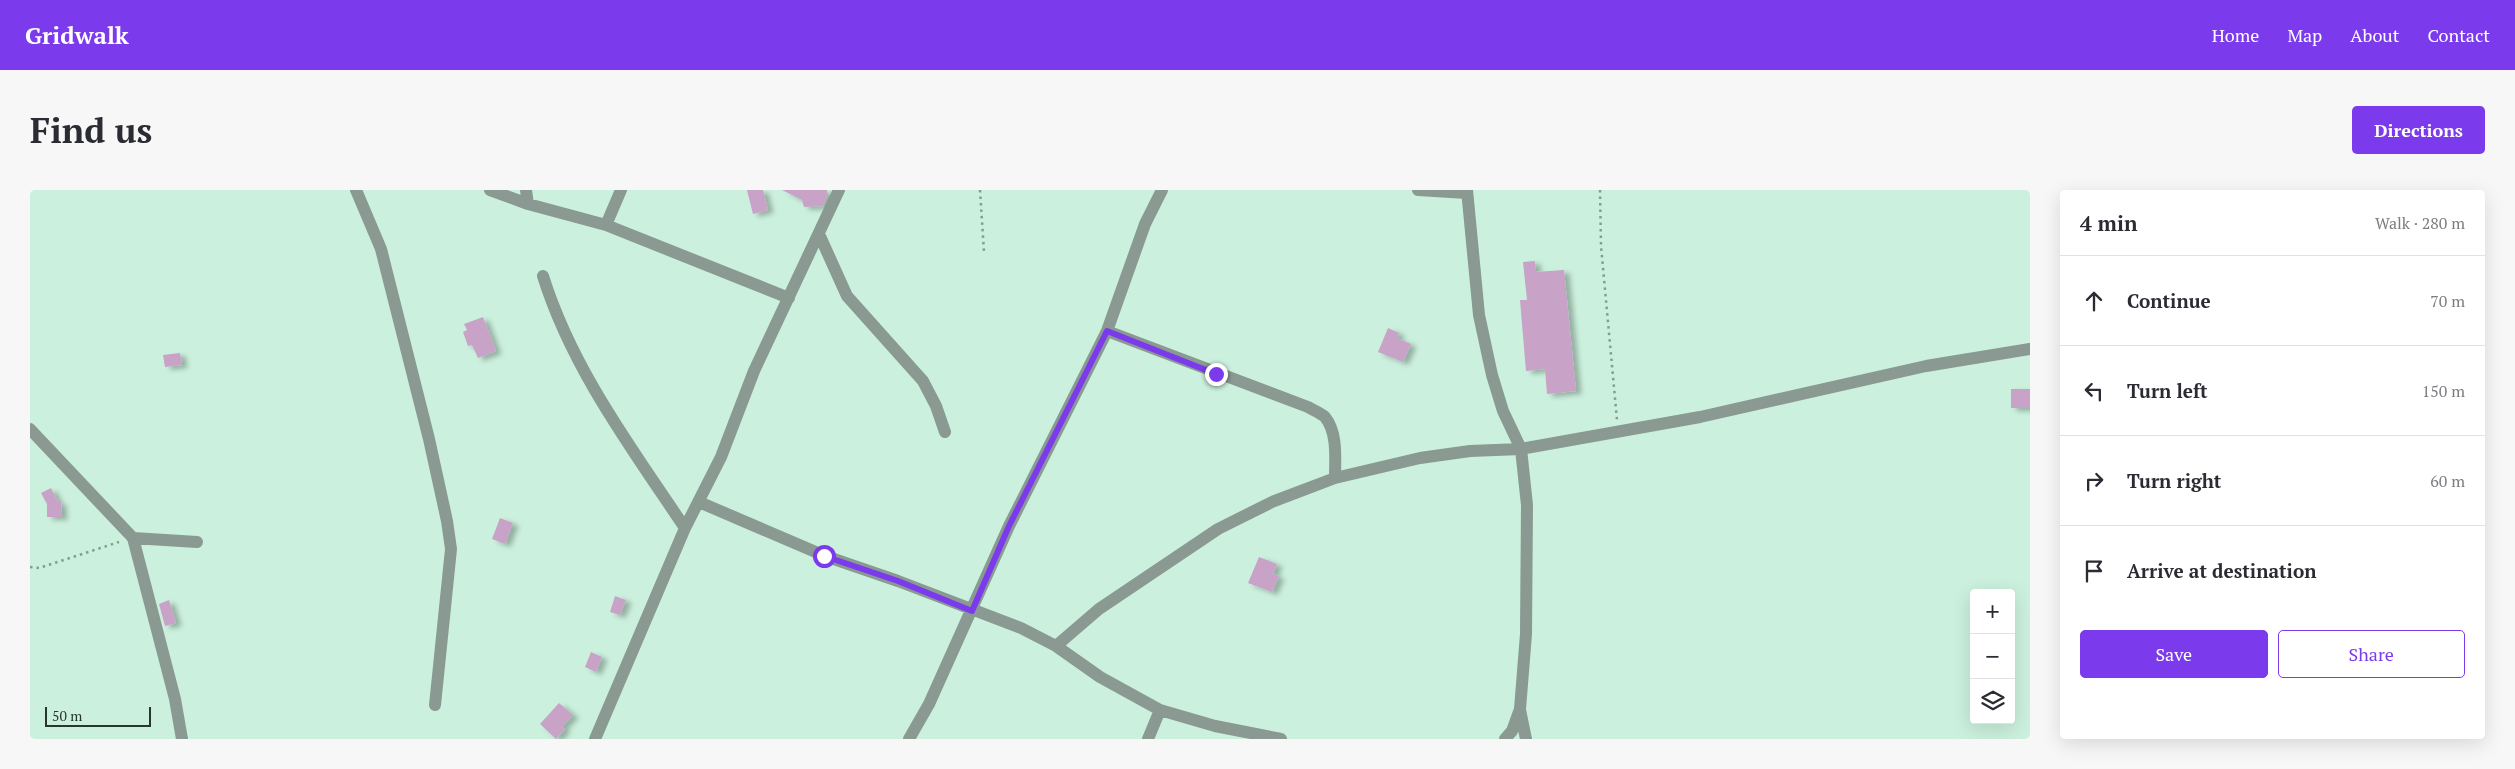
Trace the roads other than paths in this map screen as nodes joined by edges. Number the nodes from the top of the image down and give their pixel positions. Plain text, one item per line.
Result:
1 (356, 190) edge
2 (490, 190) edge
3 (526, 190) edge
4 (621, 190) edge
5 (839, 190) edge
6 (1162, 190) edge
7 (1418, 190) edge
8 (1467, 192) edge
9 (528, 204) junction
10 (606, 225) junction
11 (819, 234) junction
12 (543, 276) dead end
13 (789, 298) junction
14 (1107, 331) junction
15 (2030, 349) edge
16 (30, 429) edge
17 (945, 432) dead end
18 (1521, 449) junction
19 (1335, 478) junction
20 (698, 502) junction
21 (685, 528) junction
22 (133, 538) junction
23 (197, 542) dead end
24 (972, 611) junction
25 (1056, 646) junction
26 (434, 705) dead end
27 (1520, 709) junction
28 (1160, 710) junction
29 (182, 739) edge
30 (595, 739) edge
31 (910, 739) edge
32 (1148, 739) edge
33 (1281, 739) edge
34 (1506, 739) edge
35 (1526, 739) edge

1 - 26 street
2 - 9 street
3 - 9 street
4 - 10 street
5 - 11 street
6 - 14 street
7 - 8 street
8 - 18 street
9 - 10 street
10 - 13 street
11 - 13 street
11 - 17 street
12 - 21 street
13 - 20 street
14 - 19 street
14 - 24 street
15 - 18 street
16 - 22 street
18 - 19 street
18 - 27 street
19 - 25 street
20 - 21 street
20 - 24 street
21 - 30 street
22 - 23 street
22 - 29 street
24 - 25 street
24 - 31 street
25 - 28 street
27 - 34 street
27 - 35 street
28 - 32 street
28 - 33 street

